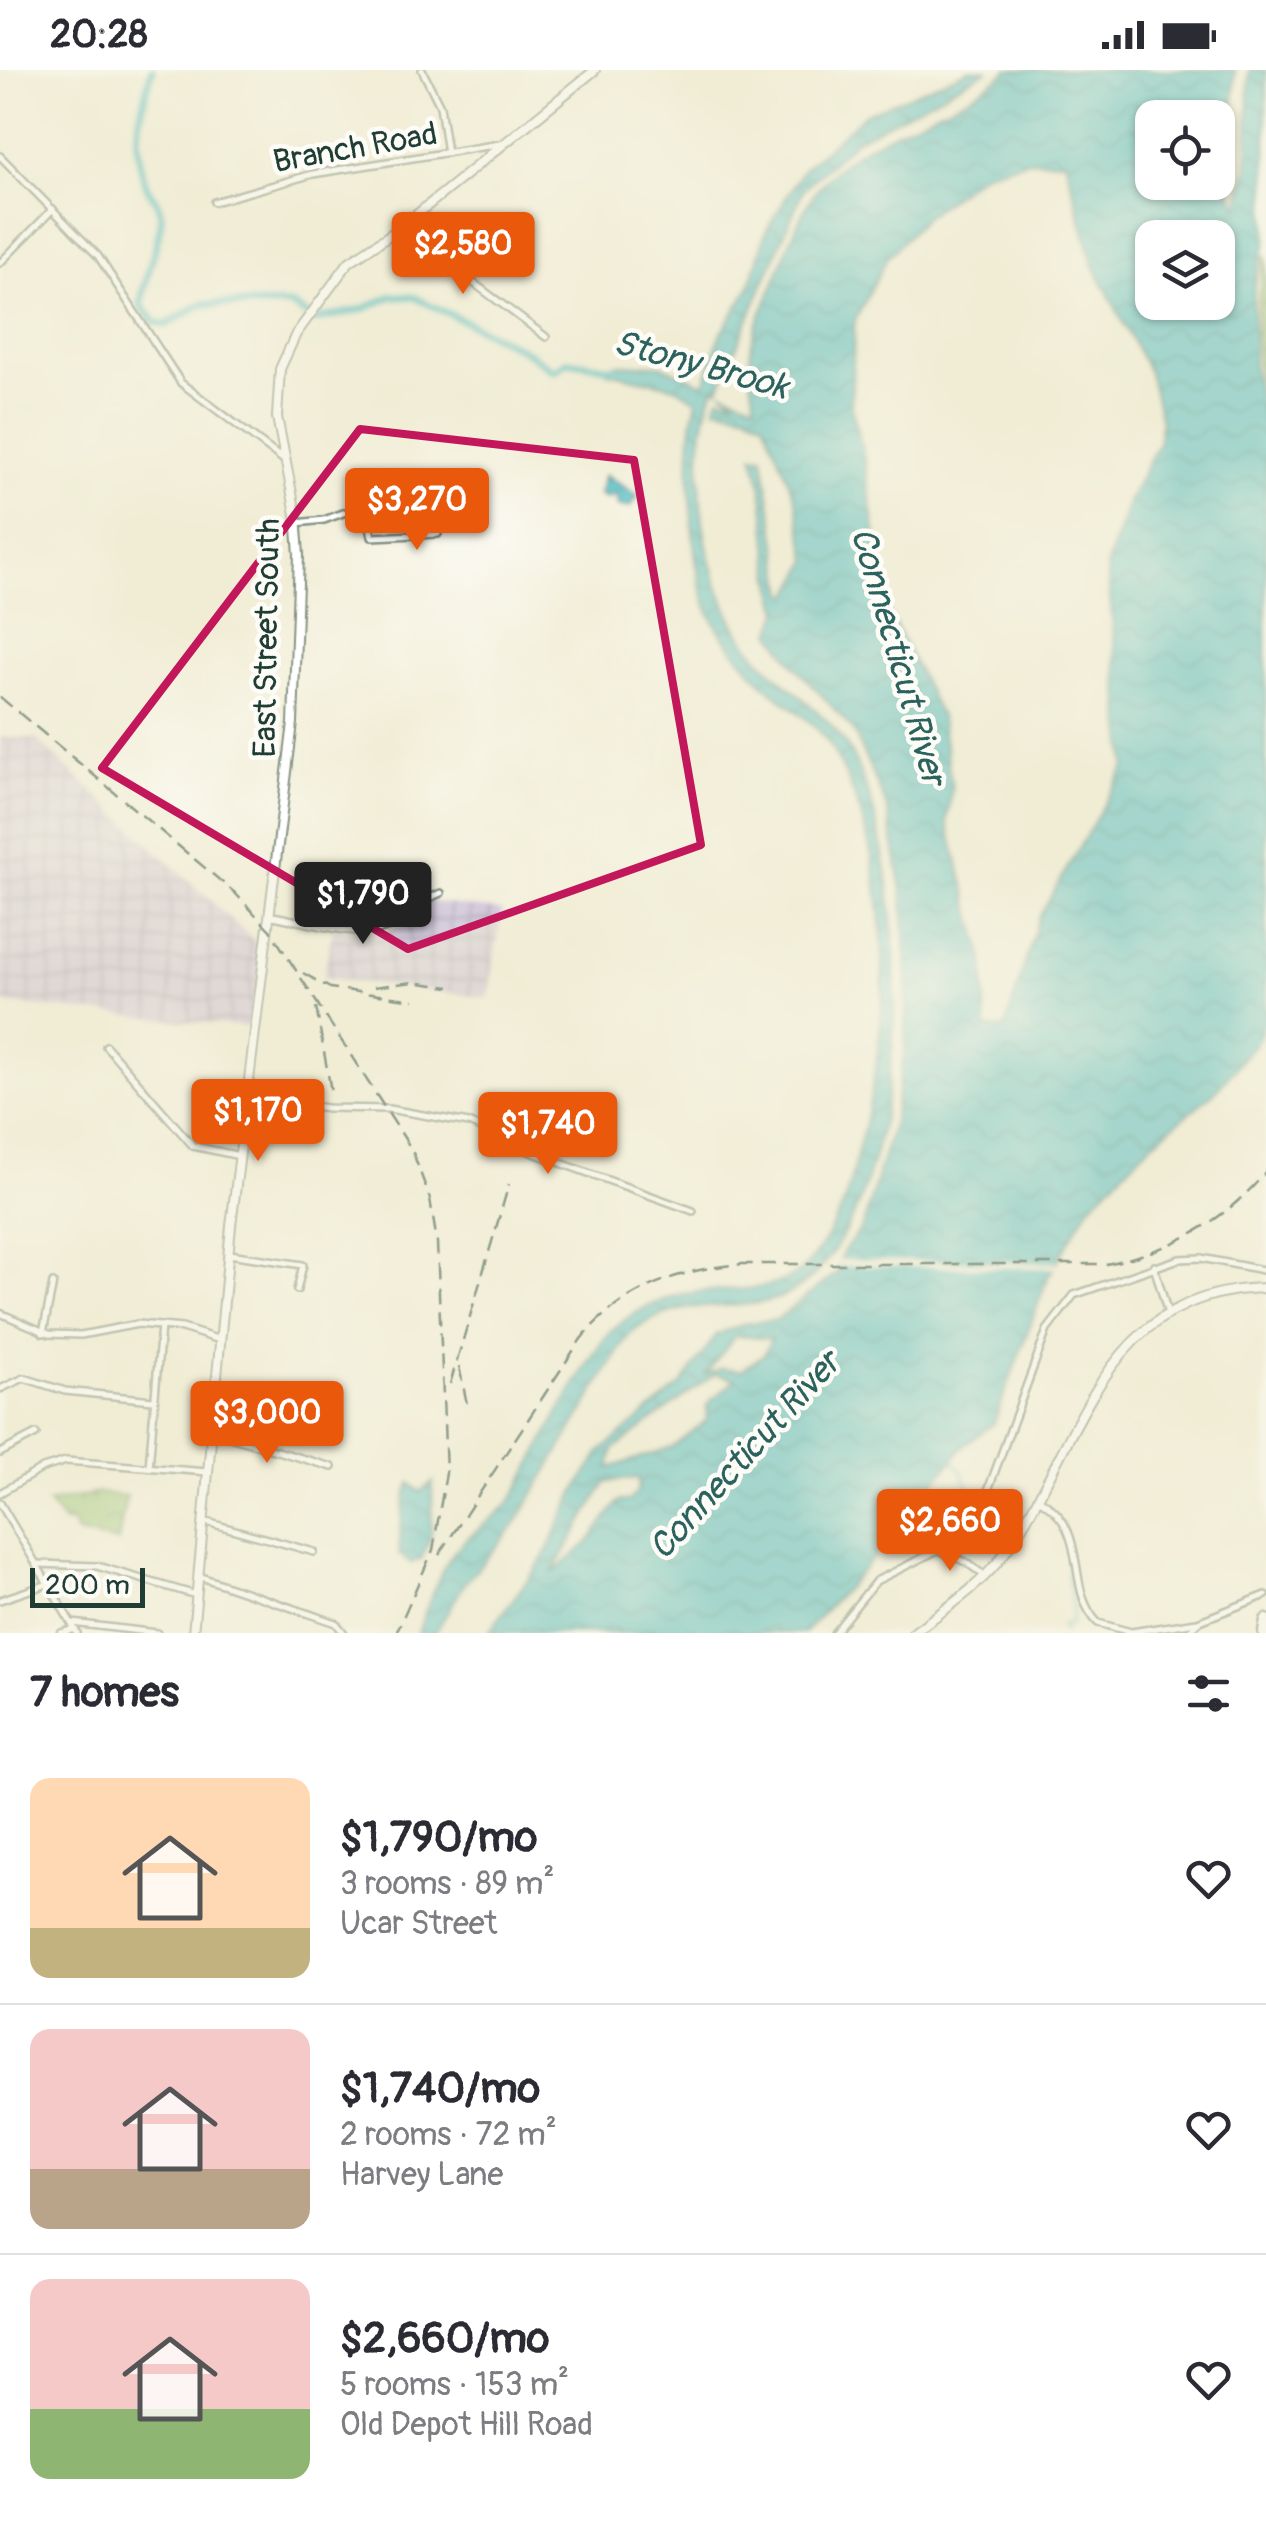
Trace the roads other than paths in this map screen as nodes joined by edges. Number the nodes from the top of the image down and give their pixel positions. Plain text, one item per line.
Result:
1 (422, 70) edge
2 (595, 70) edge
3 (506, 143) junction
4 (448, 153) junction
5 (0, 156) edge
6 (214, 202) dead end
7 (53, 209) junction
8 (400, 228) junction
9 (0, 263) edge
10 (546, 337) dead end
11 (285, 461) junction
12 (437, 475) dead end
13 (297, 523) junction
14 (442, 893) dead end
15 (272, 916) junction
16 (106, 1046) dead end
17 (248, 1098) junction
18 (240, 1156) junction
19 (693, 1211) dead end
20 (228, 1254) junction
21 (1154, 1266) junction
22 (1263, 1270) dead end
23 (53, 1283) dead end
24 (1266, 1288) edge
25 (297, 1290) dead end
26 (0, 1313) edge
27 (1168, 1314) junction
28 (161, 1326) junction
29 (43, 1333) junction
30 (220, 1340) junction
31 (0, 1389) edge
32 (154, 1400) junction
33 (212, 1432) junction
34 (36, 1434) dead end
35 (0, 1454) edge
36 (149, 1466) junction
37 (332, 1468) dead end
38 (208, 1472) junction
39 (0, 1493) edge
40 (1037, 1498) junction
41 (0, 1503) edge
42 (203, 1520) junction
43 (938, 1550) junction
44 (314, 1552) dead end
45 (36, 1564) junction
46 (198, 1576) junction
47 (985, 1576) junction
48 (48, 1584) junction
49 (196, 1596) junction
50 (1262, 1596) edge
51 (0, 1600) edge
52 (1266, 1620) edge
53 (1197, 1622) junction
54 (74, 1628) edge
55 (61, 1633) edge
56 (157, 1633) edge
57 (193, 1633) edge
58 (344, 1633) edge
59 (834, 1633) edge
60 (912, 1633) edge
61 (1188, 1633) edge
62 (1264, 1633) edge

1 - 4 street
2 - 3 main road, East Street South
3 - 4 street, Branch Road
3 - 8 main road, East Street South
4 - 6 street, Branch Road
5 - 7 street
7 - 9 street
7 - 11 street
8 - 10 street
8 - 11 main road, East Street South
11 - 13 main road, East Street South
12 - 13 street
13 - 15 main road, East Street South
14 - 15 street
15 - 17 main road, East Street South
16 - 18 street
17 - 18 main road, East Street South
17 - 19 street
18 - 20 main road, East Street South
20 - 25 street
20 - 30 main road, East Street South
21 - 22 street
21 - 27 street
21 - 43 street
23 - 29 street
24 - 27 main road
26 - 29 street
27 - 40 main road
28 - 29 street
28 - 30 street
28 - 32 street
30 - 33 main road, East Street South
31 - 32 street
32 - 36 street
33 - 37 street
33 - 38 main road, East Street South
34 - 35 street
36 - 38 street
36 - 39 street
38 - 42 main road, East Street South
40 - 47 main road
40 - 53 street
41 - 45 street
42 - 44 street
42 - 46 main road, East Street South
43 - 47 street
43 - 59 street
45 - 48 street
45 - 49 street
46 - 49 main road, East Street South
46 - 58 street
47 - 60 main road
48 - 51 street
48 - 54 street
49 - 57 main road, East Street South
50 - 53 street
52 - 62 highway
53 - 61 street
54 - 55 street
54 - 56 street

